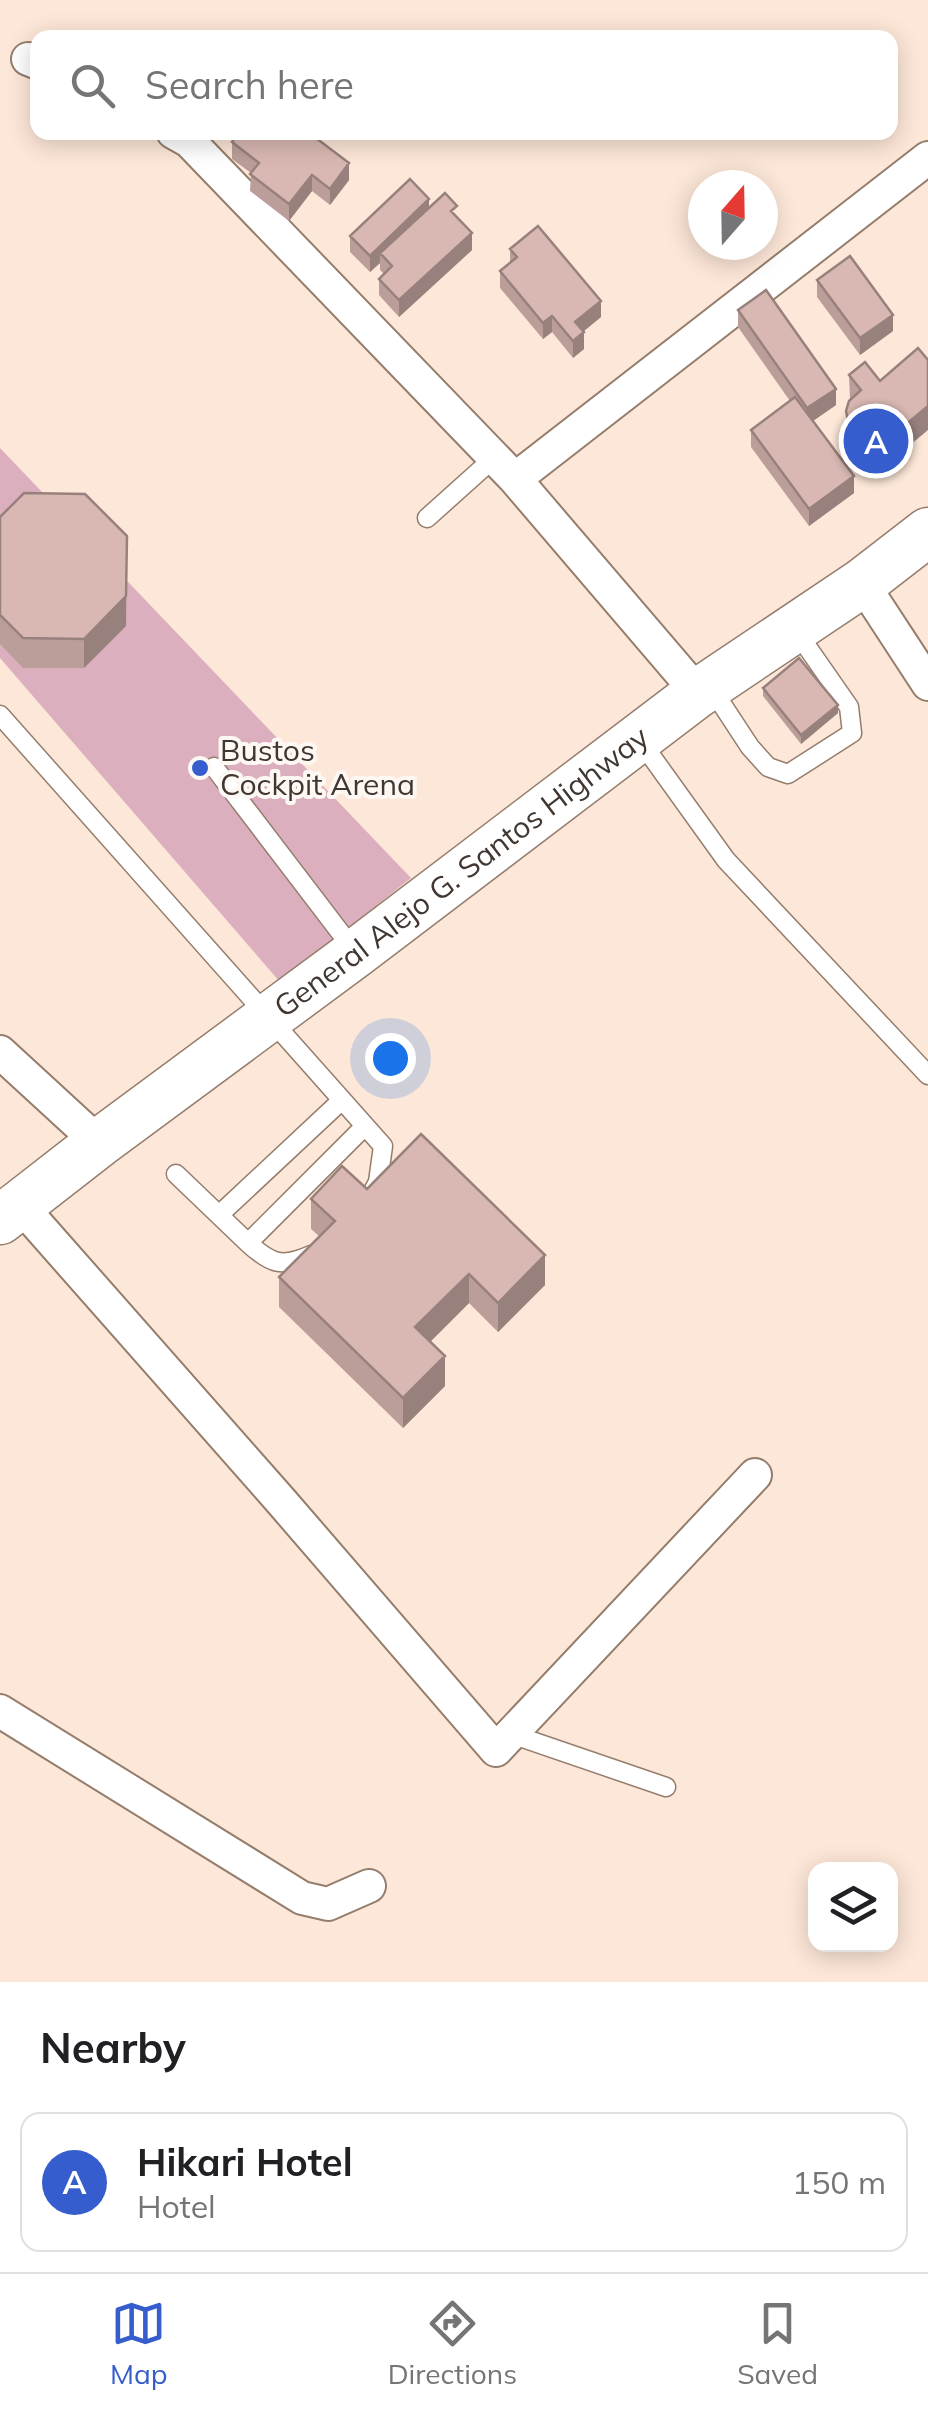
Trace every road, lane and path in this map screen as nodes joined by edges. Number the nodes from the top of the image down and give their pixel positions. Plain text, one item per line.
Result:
1 (187, 140) edge
2 (928, 158) edge
3 (505, 468) junction
4 (427, 518) dead end
5 (928, 532) edge
6 (862, 583) junction
7 (794, 628) junction
8 (928, 684) edge
9 (704, 689) junction
10 (0, 715) edge
11 (639, 738) junction
12 (214, 767) dead end
13 (356, 953) junction
14 (268, 1018) junction
15 (0, 1052) edge
16 (928, 1076) edge
17 (342, 1100) junction
18 (365, 1126) junction
19 (99, 1143) junction
20 (176, 1174) dead end
21 (10, 1212) edge
22 (361, 1213) edge
23 (219, 1215) junction
24 (248, 1243) junction
25 (328, 1247) edge
26 (755, 1475) dead end
27 (0, 1710) edge
28 (510, 1734) junction
29 (666, 1787) dead end
30 (369, 1886) dead end

1 - 3 street
2 - 3 street
3 - 4 lane
3 - 9 street
5 - 6 main road, General Alejo G. Santos Highway
6 - 7 main road, General Alejo G. Santos Highway
6 - 8 street
7 - 9 main road, General Alejo G. Santos Highway
7 - 9 lane
9 - 11 main road, General Alejo G. Santos Highway
10 - 14 lane
11 - 13 main road, General Alejo G. Santos Highway
11 - 16 lane
12 - 13 lane
13 - 14 main road, General Alejo G. Santos Highway
14 - 17 lane
14 - 19 main road, General Alejo G. Santos Highway
15 - 19 street
17 - 18 lane
17 - 23 lane
18 - 22 lane
18 - 24 lane
19 - 21 main road, General Alejo G. Santos Highway
20 - 23 lane
21 - 28 street
23 - 24 lane
24 - 25 lane
26 - 28 street
27 - 30 street
28 - 29 lane

